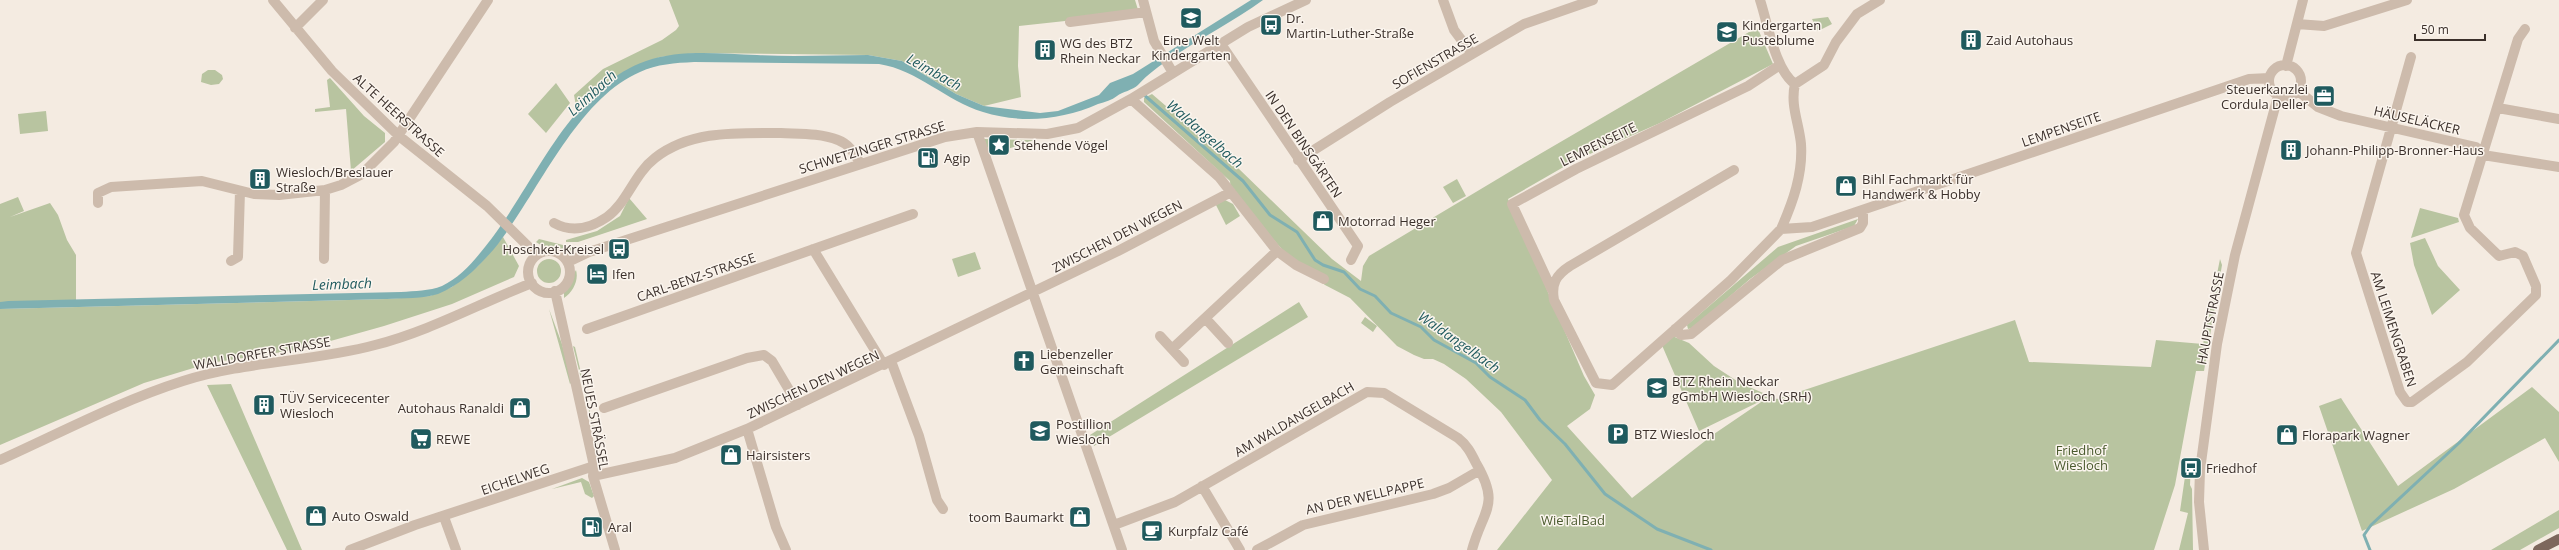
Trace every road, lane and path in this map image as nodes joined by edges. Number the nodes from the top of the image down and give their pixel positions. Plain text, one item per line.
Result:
1 (273, 0) edge
2 (323, 0) edge
3 (488, 0) edge
4 (1143, 0) edge
5 (1306, 0) edge
6 (1443, 0) edge
7 (1593, 0) edge
8 (1760, 0) edge
9 (1880, 0) edge
10 (2303, 0) edge
11 (2407, 0) edge
12 (1578, 2) edge
13 (1146, 12) junction
14 (1070, 22) dead end
15 (2297, 24) junction
16 (295, 28) junction
17 (2525, 29) dead end
18 (1220, 44) junction
19 (1472, 54) junction
20 (2411, 57) dead end
21 (1780, 65) junction
22 (2286, 66) junction
23 (1173, 73) junction
24 (2269, 78) junction
25 (1796, 84) junction
26 (2298, 90) junction
27 (2278, 96) junction
28 (1133, 98) junction
29 (2498, 108) junction
30 (2559, 119) edge
31 (2393, 128) junction
32 (977, 132) junction
33 (399, 136) junction
34 (2483, 155) junction
35 (1298, 160) junction
36 (860, 163) junction
37 (2559, 168) edge
38 (1734, 170) dead end
39 (325, 190) junction
40 (240, 191) junction
41 (1231, 192) junction
42 (98, 204) dead end
43 (1863, 211) junction
44 (913, 214) dead end
45 (554, 223) dead end
46 (1781, 230) junction
47 (813, 249) junction
48 (1277, 251) junction
49 (537, 255) junction
50 (324, 259) dead end
51 (1351, 260) dead end
52 (231, 261) dead end
53 (568, 262) junction
54 (1324, 279) dead end
55 (532, 284) junction
56 (1552, 290) junction
57 (555, 291) junction
58 (1032, 293) junction
59 (1206, 319) junction
60 (587, 329) dead end
61 (1675, 329) junction
62 (1160, 336) dead end
63 (1228, 343) dead end
64 (1172, 349) junction
65 (1184, 362) dead end
66 (887, 363) junction
67 (798, 405) junction
68 (604, 408) dead end
69 (747, 430) junction
70 (0, 460) edge
71 (1480, 470) junction
72 (594, 471) junction
73 (1202, 486) junction
74 (943, 509) dead end
75 (444, 517) junction
76 (1114, 525) junction
77 (2559, 539) edge
78 (350, 550) edge
79 (456, 550) edge
80 (615, 550) edge
81 (786, 550) edge
82 (1122, 550) edge
83 (1240, 550) edge
84 (1257, 550) edge
85 (1472, 550) edge
86 (2204, 550) edge
87 (2538, 550) edge

1 - 16 street, ALTE HEERSTRASSE
2 - 16 street
3 - 33 street
4 - 13 street
5 - 18 street, SCHWETZINGER STRASSE
6 - 19 street
7 - 12 street, SOFIENSTRASSE
8 - 21 street
9 - 25 street
10 - 15 street
11 - 15 street
12 - 19 street, SOFIENSTRASSE
13 - 14 street
13 - 23 street
15 - 22 street
16 - 33 street, ALTE HEERSTRASSE
17 - 29 street
18 - 23 street, SCHWETZINGER STRASSE
18 - 35 street, IN DEN BINSGÄRTEN
19 - 35 street, SOFIENSTRASSE
20 - 31 street
21 - 25 street
21 - 56 street, LEMPENSEITE
22 - 24 street
22 - 26 street
23 - 28 street, SCHWETZINGER STRASSE
24 - 27 street
24 - 43 street, LEMPENSEITE
25 - 46 street
26 - 27 street
26 - 31 street, HÄUSELÄCKER
27 - 86 street, HAUPTSTRASSE
28 - 32 street, SCHWETZINGER STRASSE
28 - 41 street
29 - 30 street
29 - 34 street
31 - 34 street, HÄUSELÄCKER
31 - 34 street, AM LEIMENGRABEN
32 - 36 street, SCHWETZINGER STRASSE
32 - 58 street
33 - 39 street
33 - 49 street, ALTE HEERSTRASSE
34 - 37 street, HÄUSELÄCKER
35 - 51 street, IN DEN BINSGÄRTEN
36 - 45 street
36 - 53 street, SCHWETZINGER STRASSE
38 - 56 street
39 - 40 street
39 - 50 street
40 - 42 street
40 - 52 street
41 - 48 street
41 - 58 street, ZWISCHEN DEN WEGEN
43 - 46 street, LEMPENSEITE
43 - 61 street
44 - 47 street, CARL-BENZ-STRASSE
46 - 61 street, LEMPENSEITE
47 - 60 street, CARL-BENZ-STRASSE
47 - 66 street
48 - 54 street
48 - 59 street
49 - 53 street
49 - 55 street
53 - 57 street
55 - 57 street
55 - 70 street, WALLDORFER STRASSE
56 - 61 street, LEMPENSEITE
57 - 72 street, NEUES STRÄSSEL
58 - 66 street, ZWISCHEN DEN WEGEN
58 - 76 street
59 - 63 street
59 - 64 street
62 - 64 street
64 - 65 street
66 - 67 street, ZWISCHEN DEN WEGEN
66 - 74 street, ZWISCHEN DEN WEGEN
67 - 68 street
67 - 69 street, ZWISCHEN DEN WEGEN
69 - 72 street, ZWISCHEN DEN WEGEN
69 - 81 street, ZWISCHEN DEN WEGEN
71 - 73 street, AM WALDANGELBACH
71 - 84 street, AN DER WELLPAPPE
71 - 85 street, AM WALDANGELBACH
72 - 75 street, EICHELWEG
72 - 80 street, NEUES STRÄSSEL
73 - 76 street, AM WALDANGELBACH
73 - 83 street
75 - 78 street, EICHELWEG
75 - 79 street
76 - 82 street
77 - 87 main road

